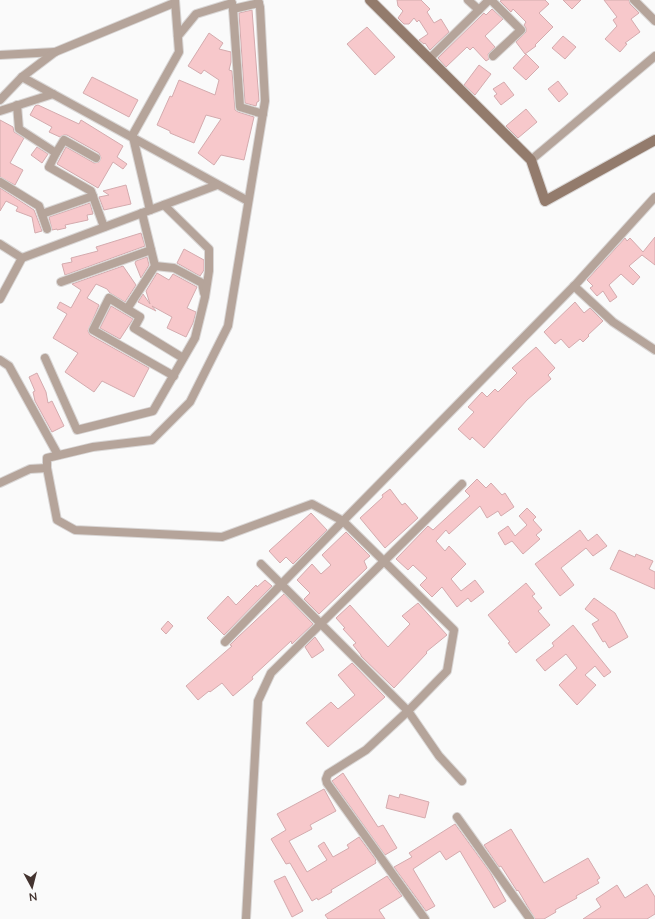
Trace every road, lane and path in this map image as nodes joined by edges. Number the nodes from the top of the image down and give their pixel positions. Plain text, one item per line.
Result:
1 (370, 0) edge
2 (468, 0) edge
3 (490, 0) edge
4 (634, 0) edge
5 (175, 1) edge
6 (258, 1) edge
7 (233, 9) junction
8 (479, 10) junction
9 (654, 18) edge
10 (178, 36) junction
11 (55, 52) junction
12 (0, 55) edge
13 (493, 56) dead end
14 (655, 56) edge
15 (429, 59) junction
16 (22, 77) junction
17 (53, 94) junction
18 (0, 100) edge
19 (18, 105) junction
20 (0, 111) edge
21 (263, 114) junction
22 (132, 137) junction
23 (655, 140) edge
24 (56, 152) junction
25 (96, 158) dead end
26 (531, 160) junction
27 (0, 182) edge
28 (217, 184) junction
29 (93, 196) junction
30 (655, 197) edge
31 (248, 201) junction
32 (164, 205) junction
33 (146, 211) junction
34 (42, 214) junction
35 (104, 227) junction
36 (47, 229) dead end
37 (0, 244) edge
38 (151, 250) junction
39 (22, 258) junction
40 (155, 266) junction
41 (61, 282) dead end
42 (574, 286) junction
43 (205, 298) junction
44 (0, 299) edge
45 (127, 309) junction
46 (655, 350) edge
47 (45, 358) dead end
48 (183, 358) junction
49 (0, 360) edge
50 (174, 376) junction
51 (58, 455) junction
52 (47, 468) junction
53 (0, 483) edge
54 (462, 484) dead end
55 (343, 521) junction
56 (384, 561) junction
57 (261, 564) dead end
58 (282, 584) junction
59 (321, 624) junction
60 (225, 642) dead end
61 (408, 711) junction
62 (462, 781) dead end
63 (457, 817) dead end
64 (246, 919) edge
65 (425, 919) edge
66 (530, 919) edge

1 - 15 street
2 - 8 street
3 - 8 street
3 - 13 street
4 - 9 street
5 - 10 street
5 - 11 street
6 - 7 street
6 - 21 street
7 - 10 street
7 - 21 street
8 - 15 street
10 - 22 street
11 - 12 street
11 - 16 street
14 - 26 street
15 - 26 street
16 - 17 street
16 - 18 street
17 - 19 street
17 - 22 street
19 - 20 street
19 - 24 street
21 - 31 street
22 - 28 street
22 - 33 street
23 - 26 street
24 - 25 street
24 - 29 street
27 - 34 street
28 - 31 street
28 - 32 street
29 - 34 street
29 - 35 street
30 - 42 street
31 - 51 street
32 - 33 street
32 - 43 street
33 - 35 street
33 - 38 street
34 - 36 street
35 - 39 street
37 - 39 street
38 - 40 street
38 - 41 street
39 - 44 street
40 - 43 street
40 - 45 street
42 - 46 street
42 - 55 street
43 - 48 street
45 - 48 street
45 - 50 street
47 - 50 street
48 - 50 street
49 - 51 street
51 - 52 street
52 - 53 street
52 - 55 street
54 - 56 street
55 - 56 street
55 - 58 street
56 - 59 street
56 - 61 street
57 - 58 street
58 - 59 street
58 - 60 street
59 - 61 street
59 - 64 street
61 - 62 street
61 - 65 street
63 - 66 street

